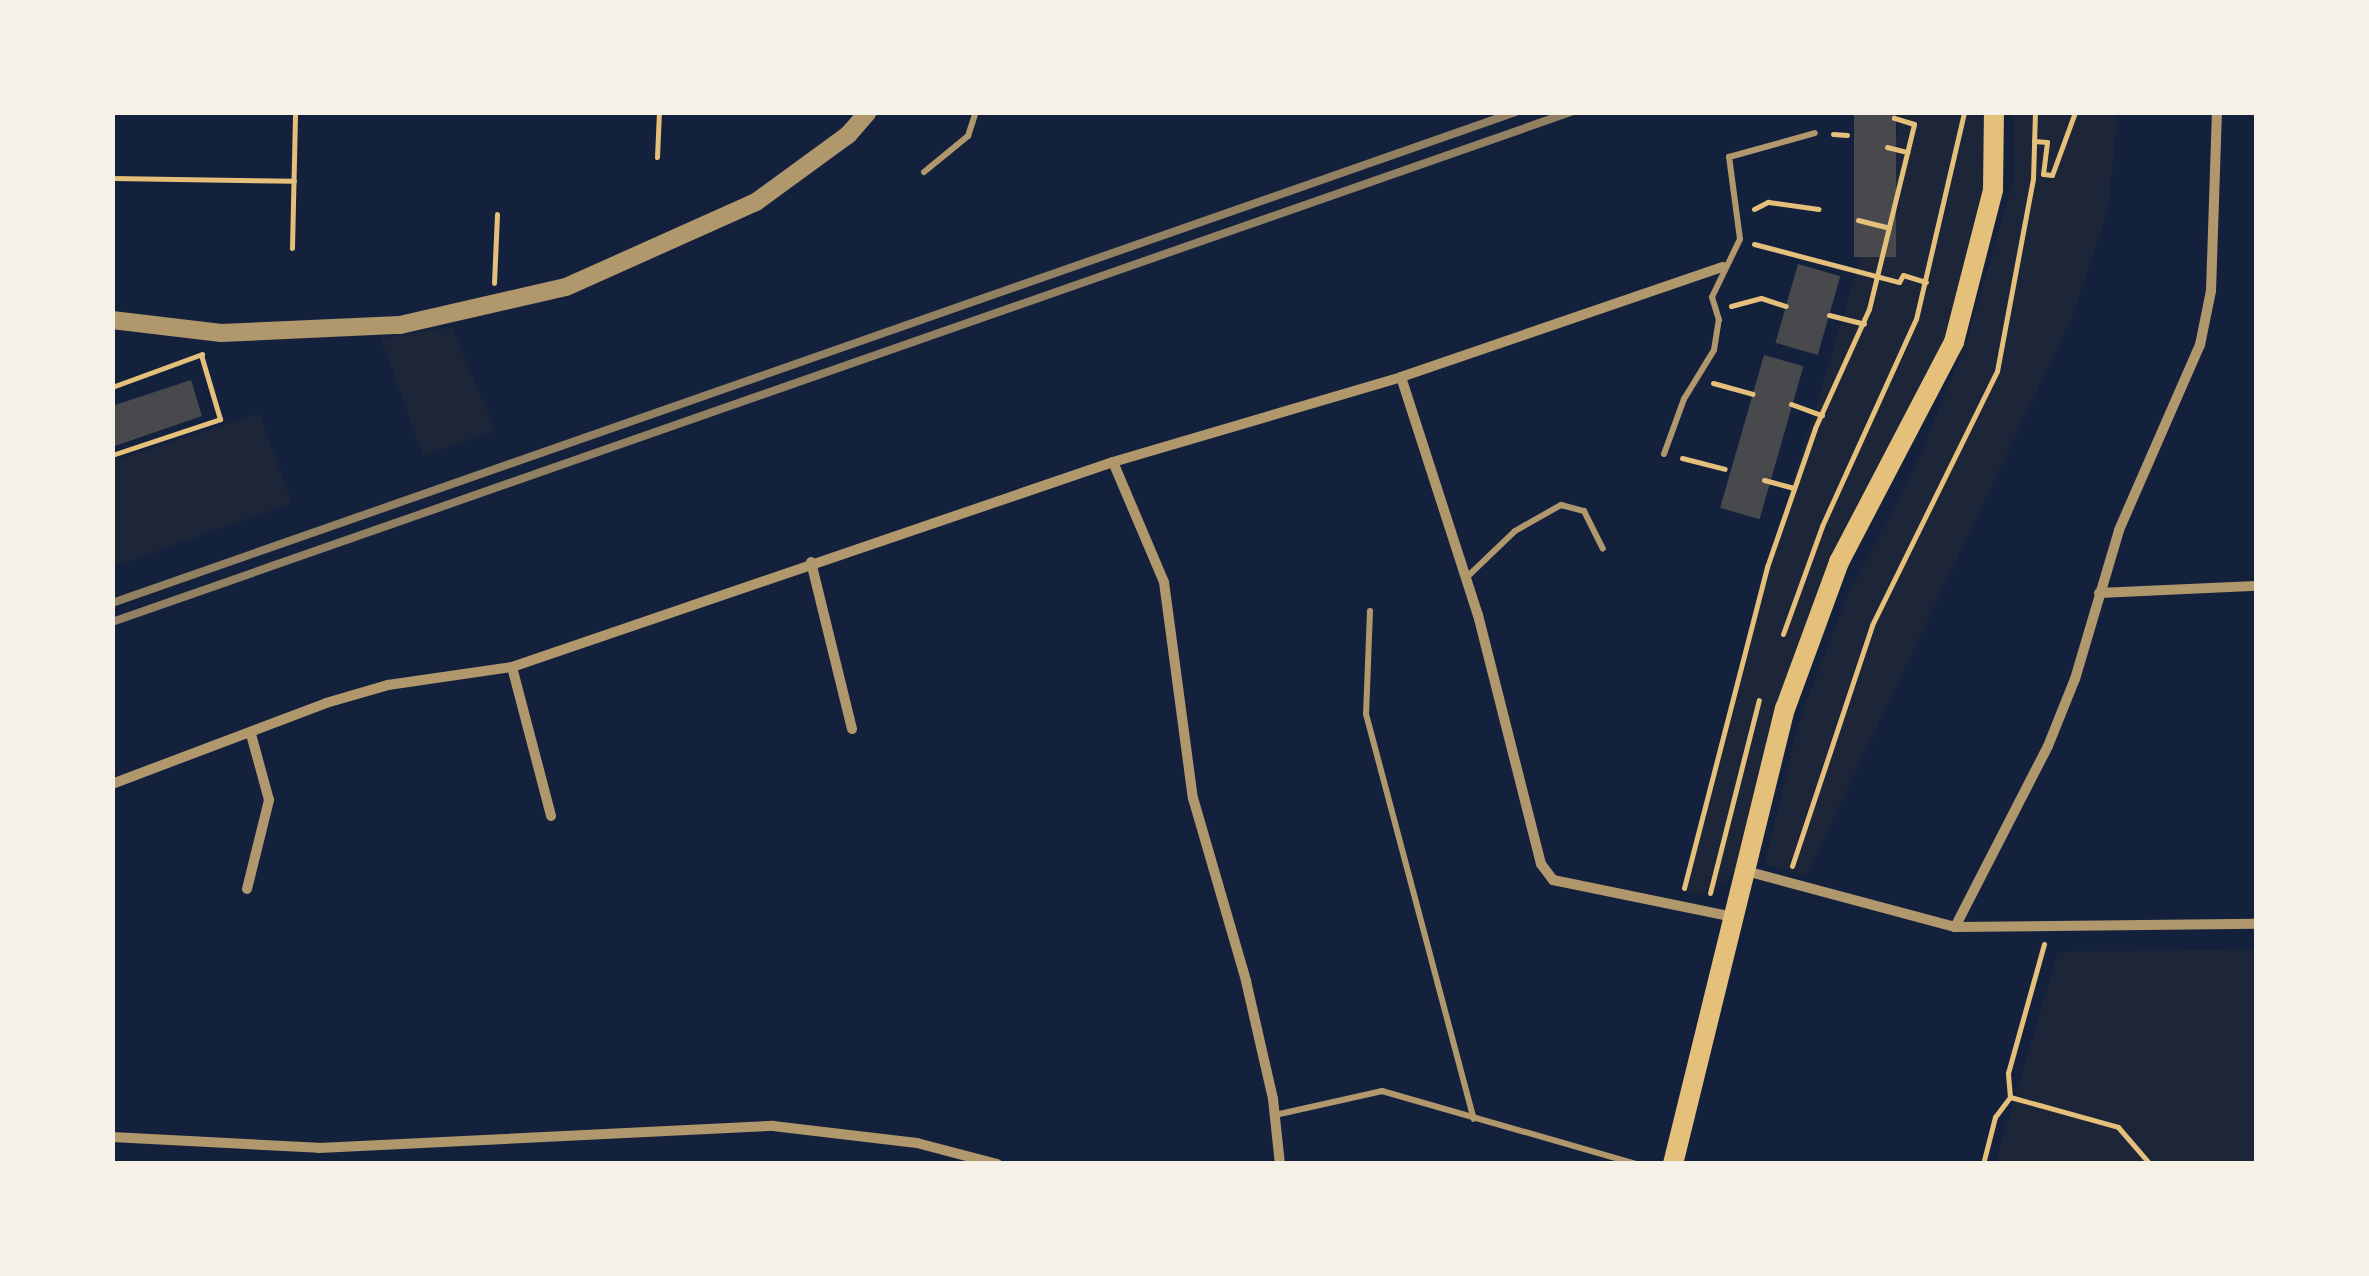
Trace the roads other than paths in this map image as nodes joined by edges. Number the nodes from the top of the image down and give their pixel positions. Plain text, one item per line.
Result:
1 (868, 112) edge
2 (1994, 112) edge
3 (2217, 112) edge
4 (976, 113) edge
5 (1815, 132) dead end
6 (924, 172) dead end
7 (1723, 267) junction
8 (112, 320) edge
9 (1401, 377) junction
10 (1664, 454) road end
11 (1113, 462) junction
12 (1603, 549) dead end
13 (811, 562) junction
14 (1466, 578) junction
15 (2256, 586) edge
16 (2099, 593) junction
17 (1370, 612) dead end
18 (512, 667) junction
19 (852, 729) dead end
20 (251, 734) junction
21 (112, 784) edge
22 (551, 816) dead end
23 (1746, 871) junction
24 (247, 888) dead end
25 (1734, 917) junction
26 (2256, 924) edge
27 (1956, 927) junction
28 (1275, 1115) junction
29 (1474, 1120) junction
30 (112, 1137) edge
31 (320, 1148) junction
32 (316, 1164) edge
33 (997, 1164) edge
34 (1280, 1164) edge
35 (1636, 1164) edge
36 (1672, 1164) edge

1 - 8 street
2 - 23 main road
3 - 16 street
4 - 6 lane
5 - 7 lane
7 - 9 street
7 - 10 lane
9 - 11 street
9 - 14 street
11 - 13 street
11 - 28 street
12 - 14 lane
13 - 18 street
13 - 19 street
14 - 25 street
15 - 16 street
16 - 27 street
17 - 29 lane
18 - 20 street
18 - 22 street
20 - 21 street
20 - 24 street
23 - 25 main road
23 - 27 street
25 - 36 main road
26 - 27 street
28 - 29 lane
28 - 34 street
29 - 35 lane
30 - 31 street
31 - 32 street
31 - 33 street

